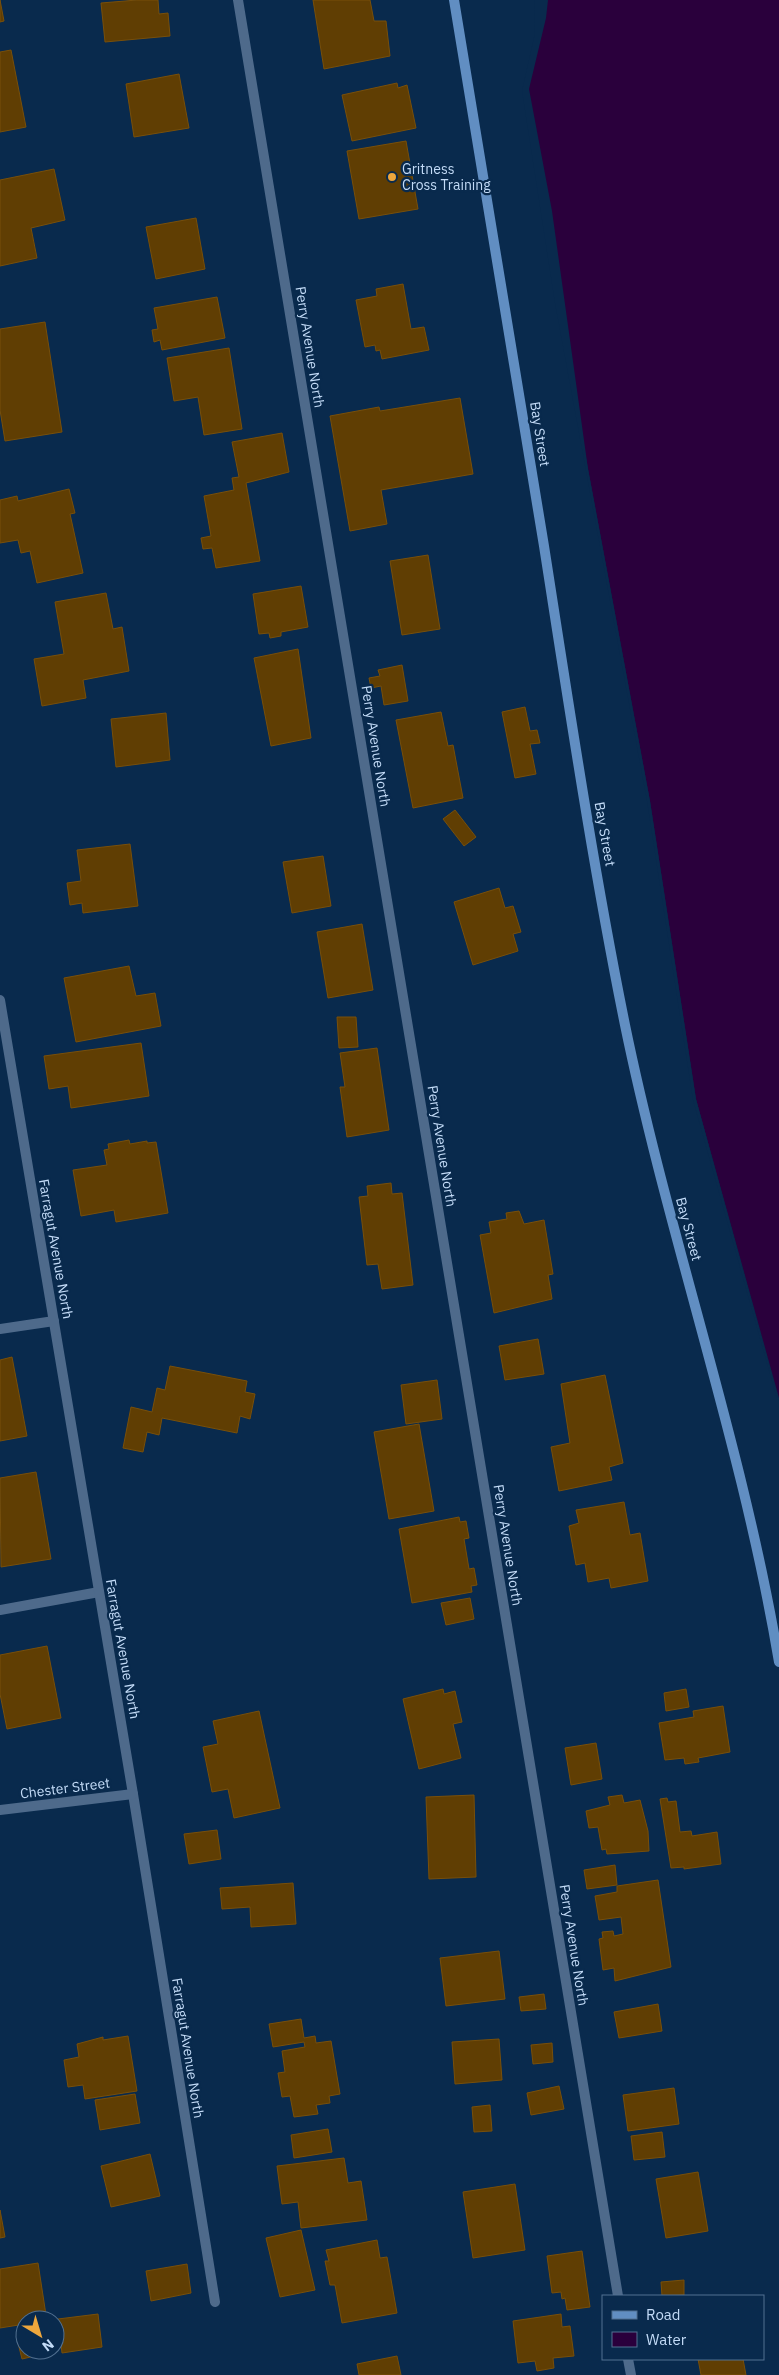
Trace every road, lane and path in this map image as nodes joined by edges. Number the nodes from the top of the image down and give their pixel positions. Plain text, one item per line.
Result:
1 (238, 0) edge
2 (454, 0) edge
3 (0, 1000) edge
4 (2, 1024) edge
5 (54, 1321) junction
6 (0, 1329) edge
7 (99, 1592) junction
8 (0, 1610) edge
9 (779, 1662) edge
10 (134, 1794) junction
11 (0, 1810) edge
12 (618, 2295) edge
13 (215, 2302) dead end
14 (628, 2360) edge
15 (631, 2375) edge

1 - 12 street, Perry Avenue North
2 - 9 main road, Bay Street
3 - 4 street, Farragut Avenue North
4 - 5 street, Farragut Avenue North
5 - 6 street
5 - 7 street, Farragut Avenue North
7 - 8 street
7 - 10 street, Farragut Avenue North
10 - 11 street, Chester Street
10 - 13 street, Farragut Avenue North
14 - 15 street

